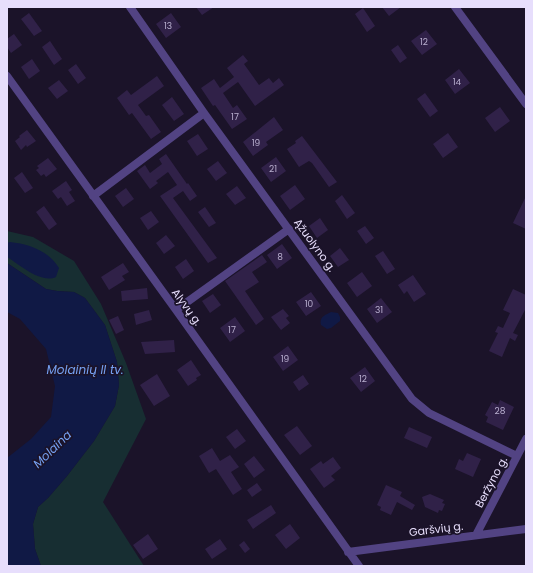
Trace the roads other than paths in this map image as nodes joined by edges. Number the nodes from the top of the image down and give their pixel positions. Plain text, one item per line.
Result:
1 (130, 7) edge
2 (455, 7) edge
3 (7, 76) edge
4 (526, 104) edge
5 (204, 113) junction
6 (93, 196) junction
7 (289, 229) junction
8 (176, 310) junction
9 (526, 439) edge
10 (517, 456) junction
11 (526, 529) edge
12 (476, 536) junction
13 (348, 552) junction
14 (359, 566) edge

1 - 5 street, Ąžuolyno g.
2 - 4 street
3 - 6 street, Alyvų g.
5 - 6 street
5 - 7 street, Ąžuolyno g.
6 - 8 street, Alyvų g.
7 - 8 street
7 - 10 street, Ąžuolyno g.
8 - 13 street, Alyvų g.
9 - 10 street, Beržyno g.
10 - 12 street, Beržyno g.
11 - 12 street, Garšvių g.
12 - 13 street, Garšvių g.
13 - 14 street, Alyvų g.

